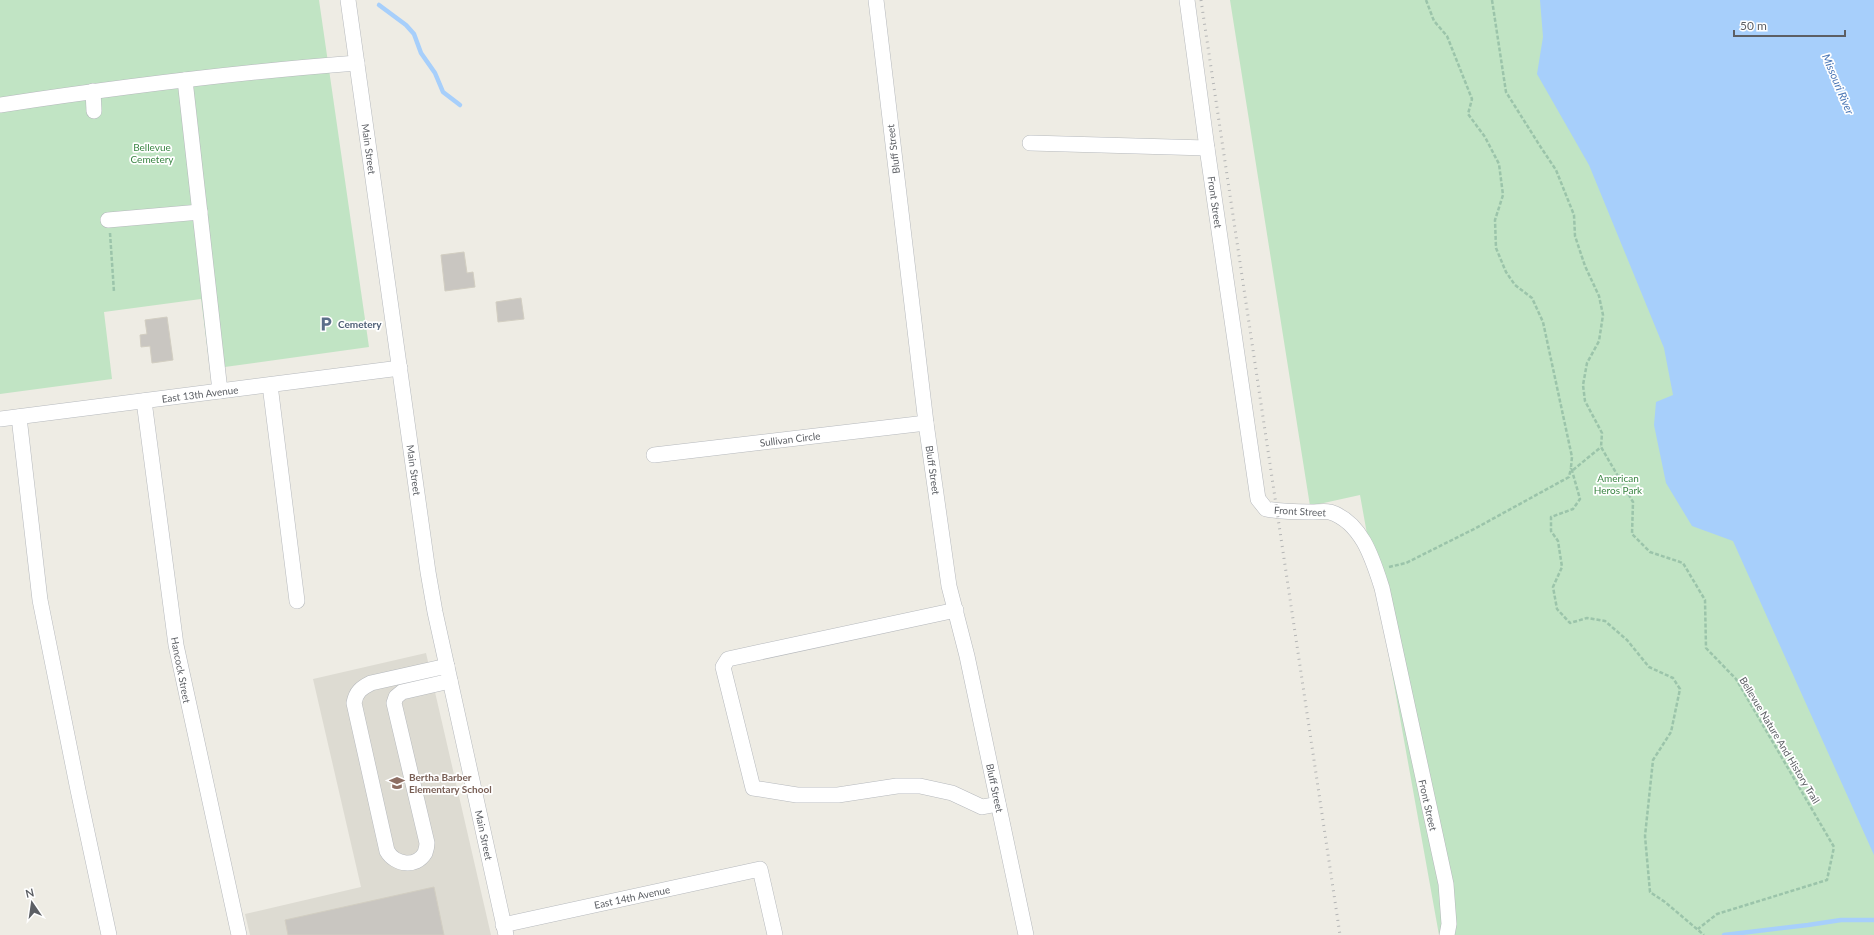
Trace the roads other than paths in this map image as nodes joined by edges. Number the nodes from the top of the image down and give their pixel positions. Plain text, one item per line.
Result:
1 (348, 0) edge
2 (876, 0) edge
3 (1187, 0) edge
4 (357, 63) junction
5 (185, 80) junction
6 (93, 91) junction
7 (0, 105) edge
8 (94, 111) dead end
9 (1030, 143) dead end
10 (1207, 148) junction
11 (200, 212) junction
12 (109, 225) road end
13 (400, 368) junction
14 (270, 384) junction
15 (220, 391) junction
16 (144, 401) junction
17 (19, 417) junction
18 (0, 419) edge
19 (926, 423) junction
20 (654, 455) dead end
21 (297, 601) dead end
22 (956, 610) junction
23 (447, 666) junction
24 (450, 681) junction
25 (998, 804) junction
26 (505, 930) edge
27 (109, 935) edge
28 (239, 935) edge
29 (775, 935) edge
30 (1026, 935) edge
31 (1447, 935) edge

1 - 4 street, Main Street
2 - 19 street, Bluff Street
3 - 10 street, Front Street
4 - 5 street
4 - 13 street, Main Street
5 - 6 street
5 - 11 street
6 - 7 street
6 - 8 street
9 - 10 street
10 - 31 street, Front Street
11 - 12 street
11 - 15 street
13 - 14 street, East 13th Avenue
13 - 23 street, Main Street
14 - 15 street, East 13th Avenue
14 - 21 street
15 - 16 street, East 13th Avenue
16 - 17 street, East 13th Avenue
16 - 28 street, Hancock Street
17 - 18 street, East 13th Avenue
17 - 27 street
19 - 20 street, Sullivan Circle
19 - 22 street, Bluff Street
22 - 25 street, Bluff Street
22 - 25 street
23 - 24 street, Main Street
23 - 24 street
24 - 26 street, Main Street
25 - 30 street, Bluff Street
26 - 29 street, East 14th Avenue

